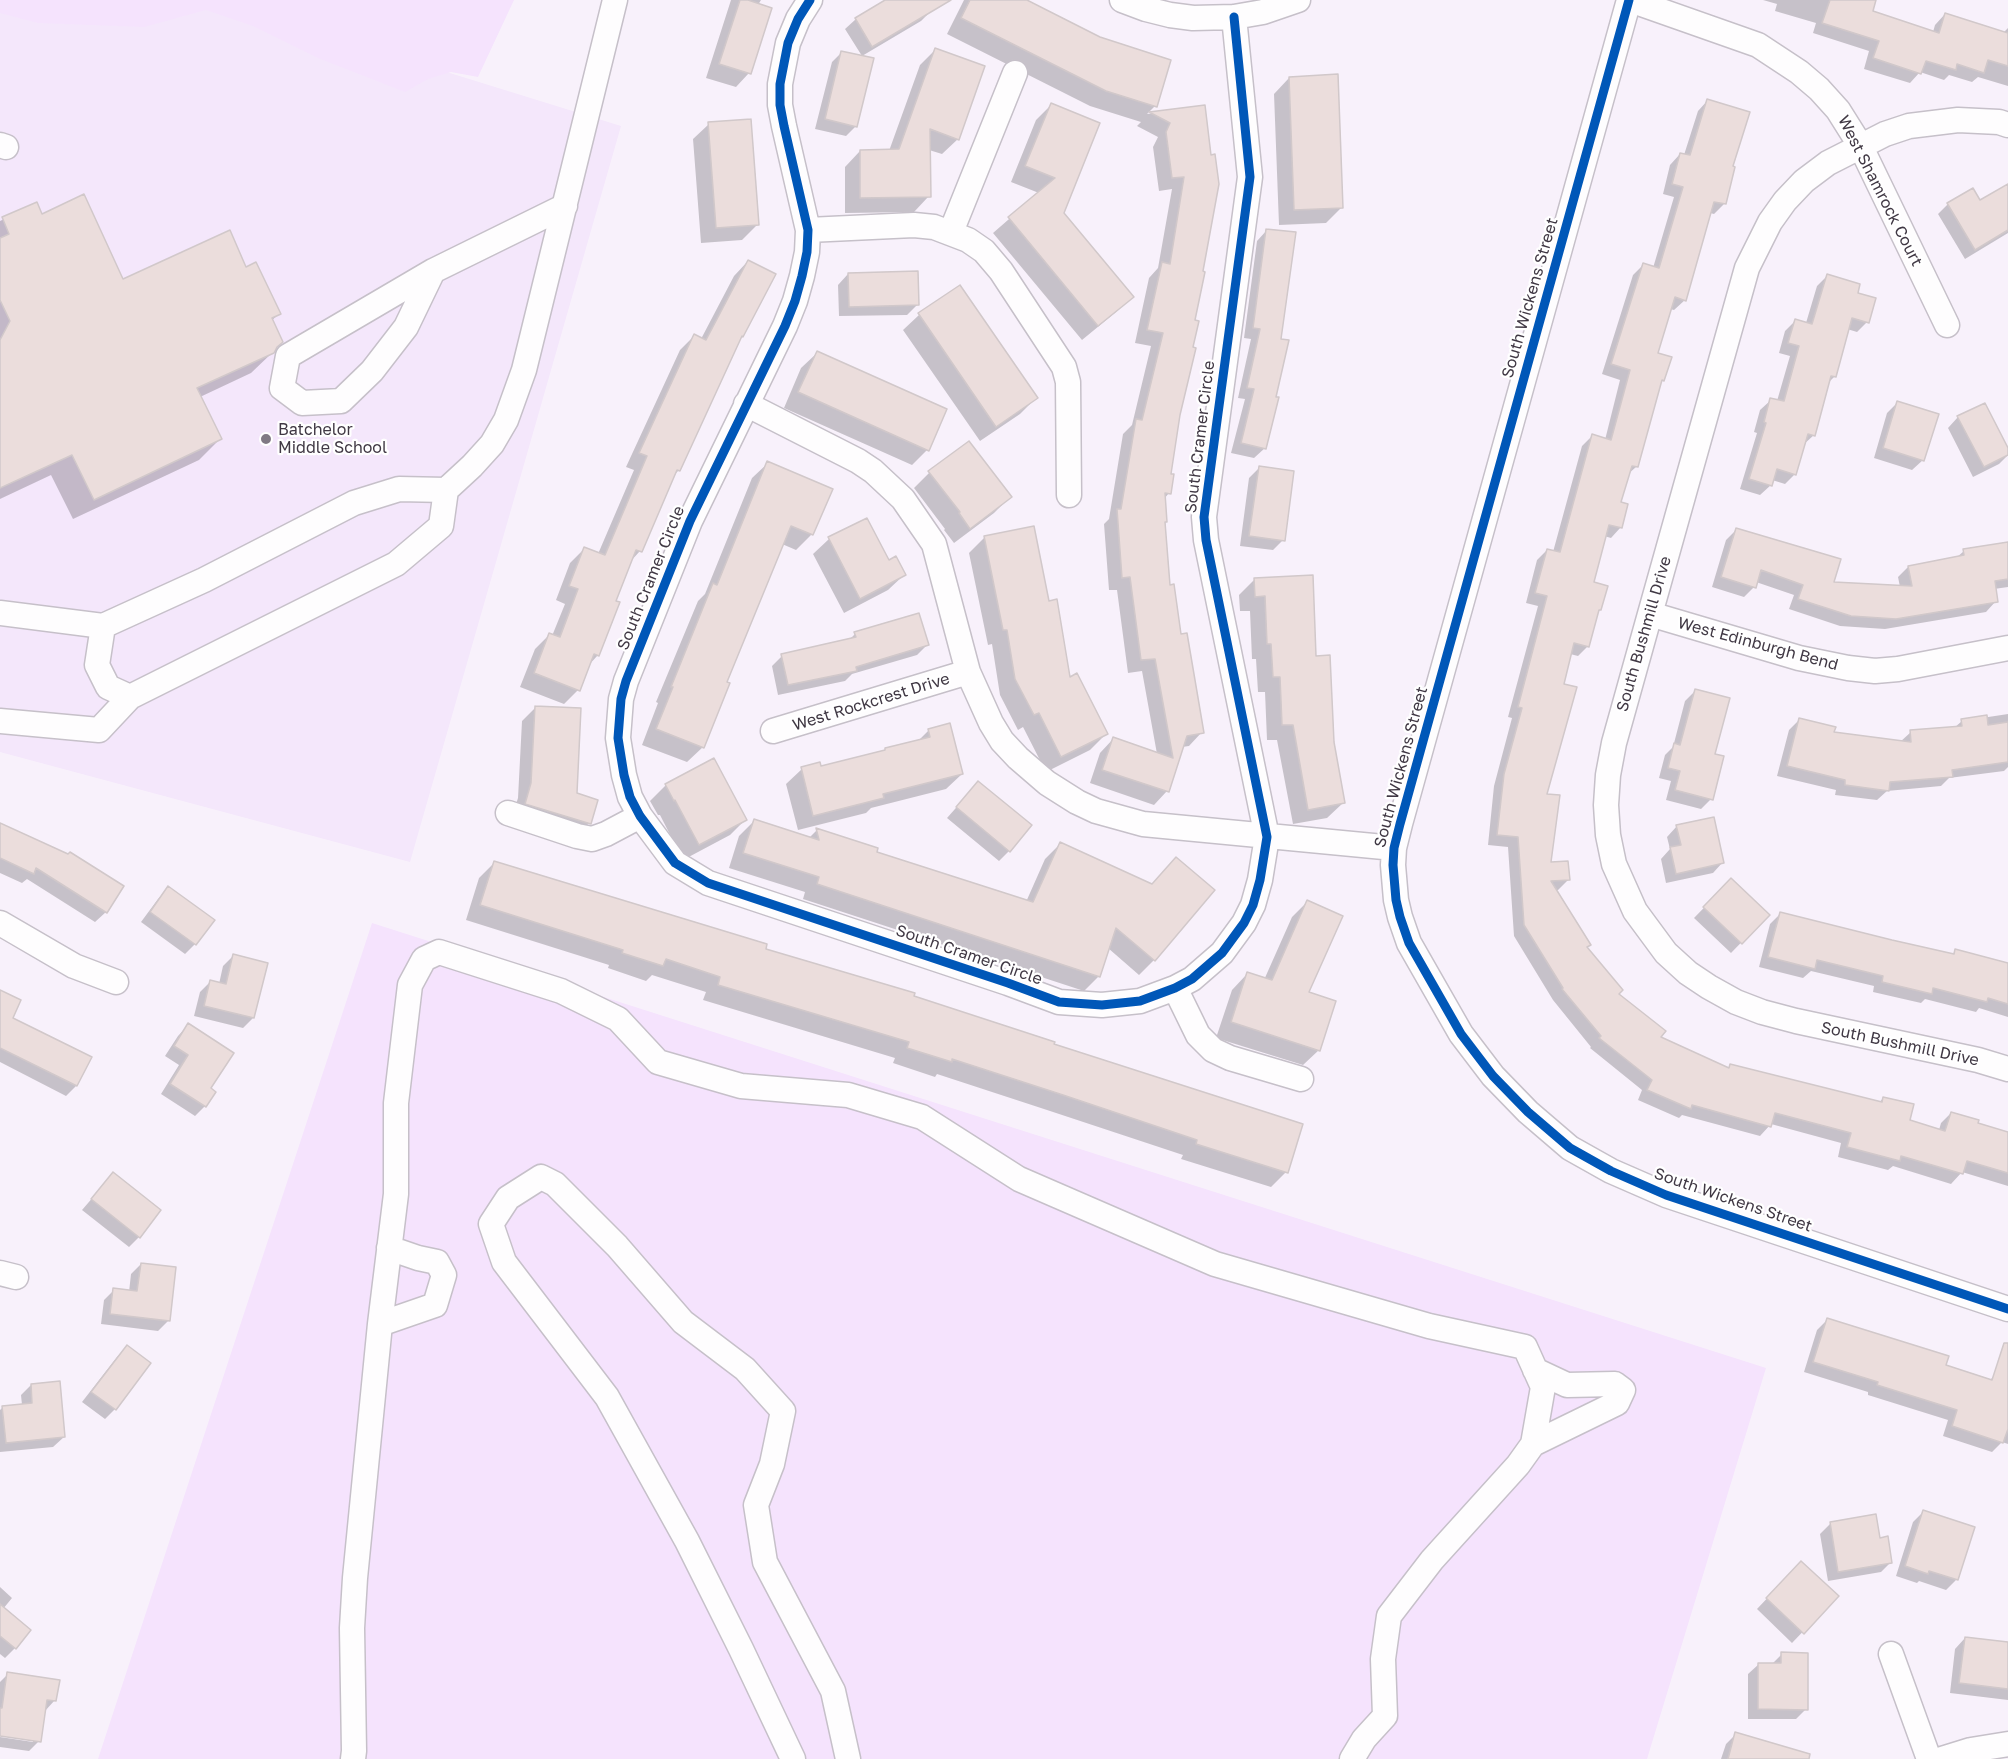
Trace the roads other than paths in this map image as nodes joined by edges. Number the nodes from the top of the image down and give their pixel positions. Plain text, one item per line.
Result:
1 (615, 0) edge
2 (810, 0) edge
3 (1122, 0) edge
4 (1298, 0) edge
5 (1629, 0) edge
6 (1234, 17) junction
7 (1015, 73) dead end
8 (2008, 125) edge
9 (1860, 145) junction
10 (565, 206) junction
11 (808, 230) junction
12 (951, 232) junction
13 (434, 271) junction
14 (1947, 325) dead end
15 (746, 404) junction
16 (446, 490) junction
17 (1069, 495) dead end
18 (0, 613) edge
19 (1650, 614) junction
20 (103, 626) junction
21 (2008, 648) edge
22 (968, 672) junction
23 (130, 698) junction
24 (0, 721) edge
25 (773, 731) dead end
26 (508, 813) dead end
27 (640, 816) junction
28 (1267, 837) junction
29 (1394, 848) junction
30 (0, 923) edge
31 (116, 982) dead end
32 (1175, 988) junction
33 (2008, 1069) edge
34 (1301, 1079) dead end
35 (389, 1248) junction
36 (2008, 1309) edge
37 (380, 1324) junction
38 (1535, 1370) junction
39 (1533, 1444) junction
40 (1891, 1654) dead end
41 (2008, 1744) edge
42 (352, 1759) edge
43 (793, 1759) edge
44 (848, 1759) edge
45 (1352, 1759) edge
46 (1929, 1759) edge
47 (1942, 1759) edge

1 - 10 street
2 - 11 street, South Cramer Circle
3 - 6 street
4 - 6 street
5 - 9 street, West Shamrock Court
5 - 29 street, South Wickens Street
6 - 28 street, South Cramer Circle
7 - 12 street
8 - 9 street, South Bushmill Drive
9 - 14 street, West Shamrock Court
9 - 19 street, South Bushmill Drive
10 - 13 street
10 - 16 street
11 - 12 street
11 - 15 street, South Cramer Circle
12 - 17 street
13 - 13 street
15 - 22 street, West Rockcrest Drive
15 - 27 street, South Cramer Circle
16 - 20 street
16 - 23 street
18 - 20 street
19 - 21 street, West Edinburgh Bend
19 - 33 street, South Bushmill Drive
20 - 23 street
22 - 25 street, West Rockcrest Drive
22 - 28 street, West Rockcrest Drive
23 - 24 street
26 - 27 street
27 - 32 street, South Cramer Circle
28 - 29 street, West Rockcrest Drive
28 - 32 street, South Cramer Circle
29 - 36 street, South Wickens Street
30 - 31 street
32 - 34 street
35 - 37 street
35 - 37 street
35 - 38 street
37 - 42 street
38 - 39 street
38 - 39 street
39 - 45 street
40 - 46 street
41 - 47 street
43 - 44 street

